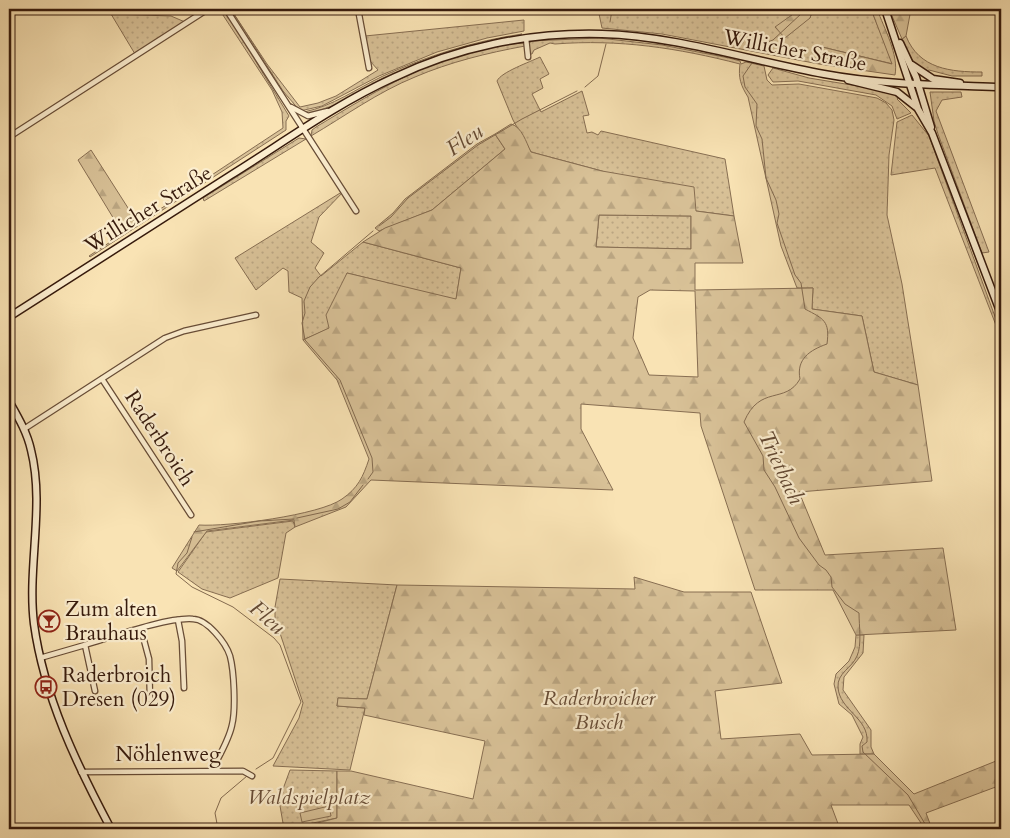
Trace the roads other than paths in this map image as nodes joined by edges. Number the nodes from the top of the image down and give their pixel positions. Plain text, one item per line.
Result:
1 (208, 9) edge
2 (226, 9) edge
3 (358, 9) edge
4 (885, 9) edge
5 (893, 31) junction
6 (526, 38) junction
7 (528, 56) dead end
8 (910, 63) junction
9 (369, 68) dead end
10 (843, 77) junction
11 (910, 85) junction
12 (919, 86) junction
13 (981, 86) junction
14 (1001, 87) edge
15 (288, 105) junction
16 (338, 108) junction
17 (918, 109) junction
18 (304, 129) junction
19 (932, 133) junction
20 (9, 137) edge
21 (356, 211) dead end
22 (256, 314) dead end
23 (1001, 314) edge
24 (9, 317) edge
25 (102, 379) junction
26 (9, 402) edge
27 (24, 429) junction
28 (191, 515) dead end
29 (178, 620) junction
30 (141, 629) junction
31 (85, 645) junction
32 (40, 658) junction
33 (184, 688) dead end
34 (95, 691) dead end
35 (150, 699) dead end
36 (212, 770) junction
37 (81, 772) junction
38 (252, 776) dead end
39 (112, 829) edge

1 - 20 street
2 - 15 street
3 - 9 street
4 - 5 main road
5 - 8 main road
5 - 11 main road
6 - 7 street
6 - 10 main road, Willicher Straße
6 - 16 main road, Willicher Straße
8 - 12 main road
8 - 13 main road
10 - 11 main road, Willicher Straße
10 - 17 main road
11 - 12 main road, Willicher Straße
11 - 17 main road
12 - 13 main road, Willicher Straße
12 - 19 main road
13 - 14 main road, Willicher Straße
15 - 16 street
15 - 18 street
16 - 18 main road, Willicher Straße
17 - 19 main road
18 - 21 street
18 - 24 main road, Willicher Straße
19 - 23 main road
22 - 25 street, Raderbroich
25 - 27 street, Raderbroich
25 - 28 street, Raderbroich
26 - 27 main road
27 - 32 main road
29 - 30 street
29 - 33 street
29 - 36 street
30 - 31 street
30 - 35 street
31 - 32 street
31 - 34 street
32 - 37 main road
36 - 37 street, Nöhlenweg
36 - 38 street, Nöhlenweg
37 - 39 main road

